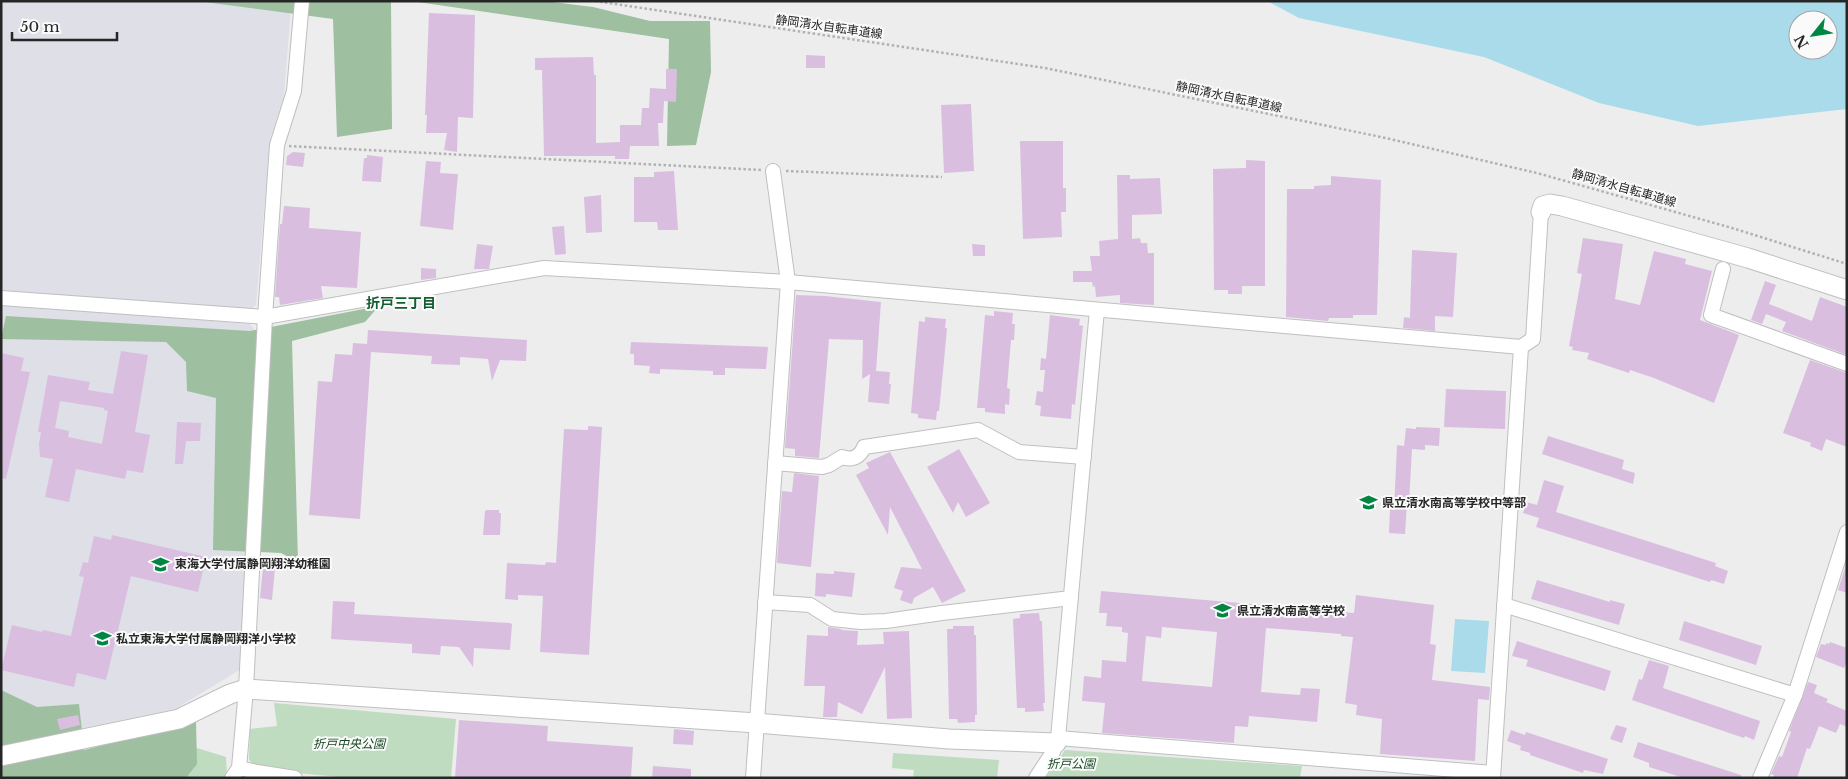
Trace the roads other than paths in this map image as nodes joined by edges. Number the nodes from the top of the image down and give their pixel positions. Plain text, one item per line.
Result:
1 (302, 1) edge
2 (773, 171) road end
3 (1541, 212) joint
4 (1723, 269) dead end
5 (788, 282) junction
6 (1847, 290) edge
7 (1, 298) edge
8 (1097, 310) junction
9 (265, 317) junction
10 (1521, 348) junction
11 (1847, 364) edge
12 (1084, 458) junction
13 (775, 463) junction
14 (1847, 532) edge
15 (1071, 598) junction
16 (765, 602) junction
17 (1504, 605) junction
18 (246, 688) junction
19 (1795, 695) junction
20 (757, 723) junction
21 (1057, 740) junction
22 (1, 756) edge
23 (236, 773) edge
24 (1493, 776) edge
25 (295, 778) edge
26 (753, 778) edge
27 (1036, 778) edge
28 (1760, 778) edge

1 - 9 street
2 - 5 street
3 - 6 street
3 - 10 street
4 - 11 street
5 - 8 street
5 - 9 street
5 - 13 street
7 - 9 street
8 - 10 street
8 - 12 street
9 - 18 street
10 - 17 street
12 - 13 street
12 - 15 street
13 - 16 street
14 - 19 street
15 - 16 street
15 - 21 street
16 - 20 street
17 - 19 street
17 - 24 street
18 - 20 street
18 - 22 street
18 - 23 street
19 - 28 street
20 - 21 street
20 - 26 street
21 - 24 street
21 - 27 street
23 - 25 street

